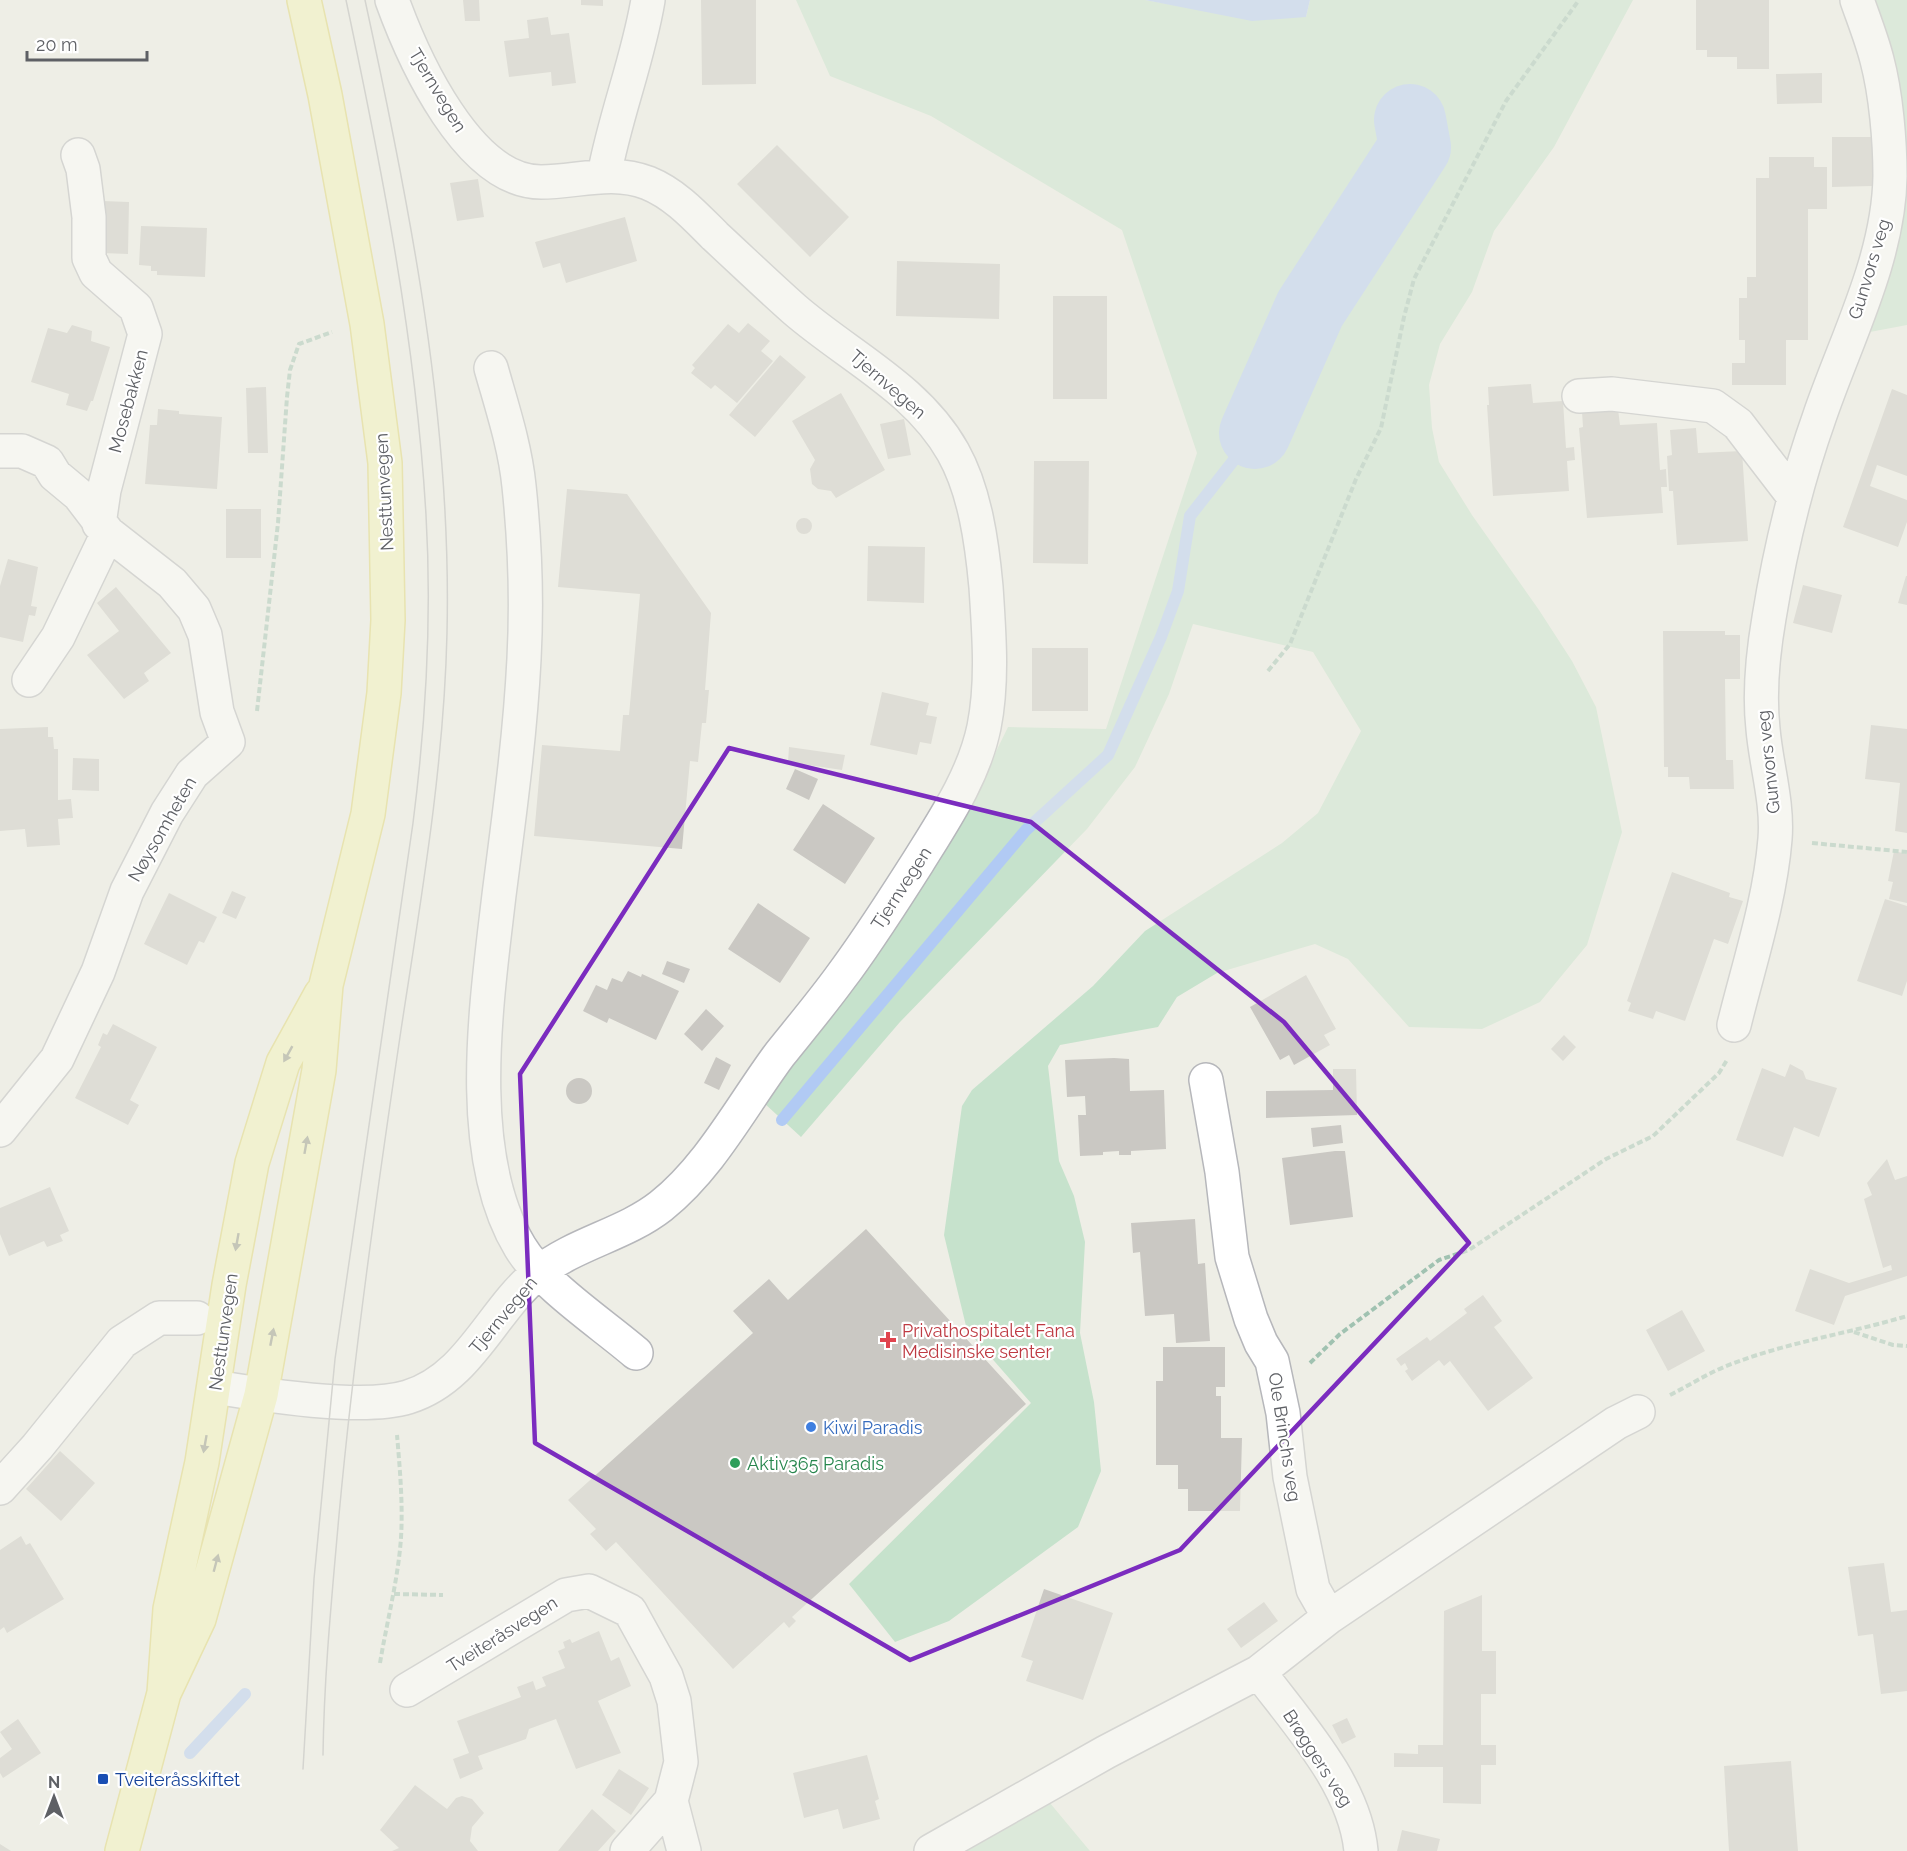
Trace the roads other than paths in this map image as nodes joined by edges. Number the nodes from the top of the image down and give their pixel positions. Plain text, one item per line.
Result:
1 (304, 0) edge
2 (392, 0) edge
3 (648, 0) edge
4 (1857, 0) edge
5 (78, 155) dead end
6 (604, 176) junction
7 (491, 368) dead end
8 (1579, 396) dead end
9 (0, 450) edge
10 (1794, 497) junction
11 (104, 529) junction
12 (29, 680) dead end
13 (326, 985) junction
14 (1734, 1025) road end
15 (1206, 1080) dead end
16 (0, 1130) edge
17 (539, 1272) junction
18 (196, 1318) dead end
19 (636, 1353) dead end
20 (215, 1387) junction
21 (261, 1395) junction
22 (1638, 1412) road end
23 (0, 1488) edge
24 (1329, 1617) junction
25 (1259, 1672) junction
26 (407, 1690) road end
27 (164, 1693) junction
28 (671, 1801) junction
29 (122, 1851) edge
30 (627, 1851) edge
31 (684, 1851) edge
32 (931, 1851) edge
33 (1361, 1851) edge

1 - 13 main road, Nesttunvegen
2 - 6 street, Tjernvegen
3 - 6 street
4 - 10 street, Gunvors veg
5 - 11 street, Mosebakken
6 - 17 street, Tjernvegen
7 - 17 street
8 - 10 street
9 - 11 street
10 - 14 street, Gunvors veg
11 - 12 street, Mosebakken
11 - 16 street, Nøysomheten
13 -> 20 main road, Nesttunvegen
21 -> 13 main road, Nesttunvegen
15 - 24 street, Ole Brinchs veg
17 - 19 street
17 - 21 street, Tjernvegen
18 - 23 street
20 - 21 street, Tjernvegen
20 -> 27 main road, Nesttunvegen
27 -> 21 main road, Nesttunvegen
22 - 24 street
24 - 25 street
25 - 32 street
25 - 33 street, Brøggers veg
26 - 28 street, Tveiteråsvegen
27 - 29 main road, Nesttunvegen
28 - 30 street
28 - 31 street, Tveiteråsvegen

